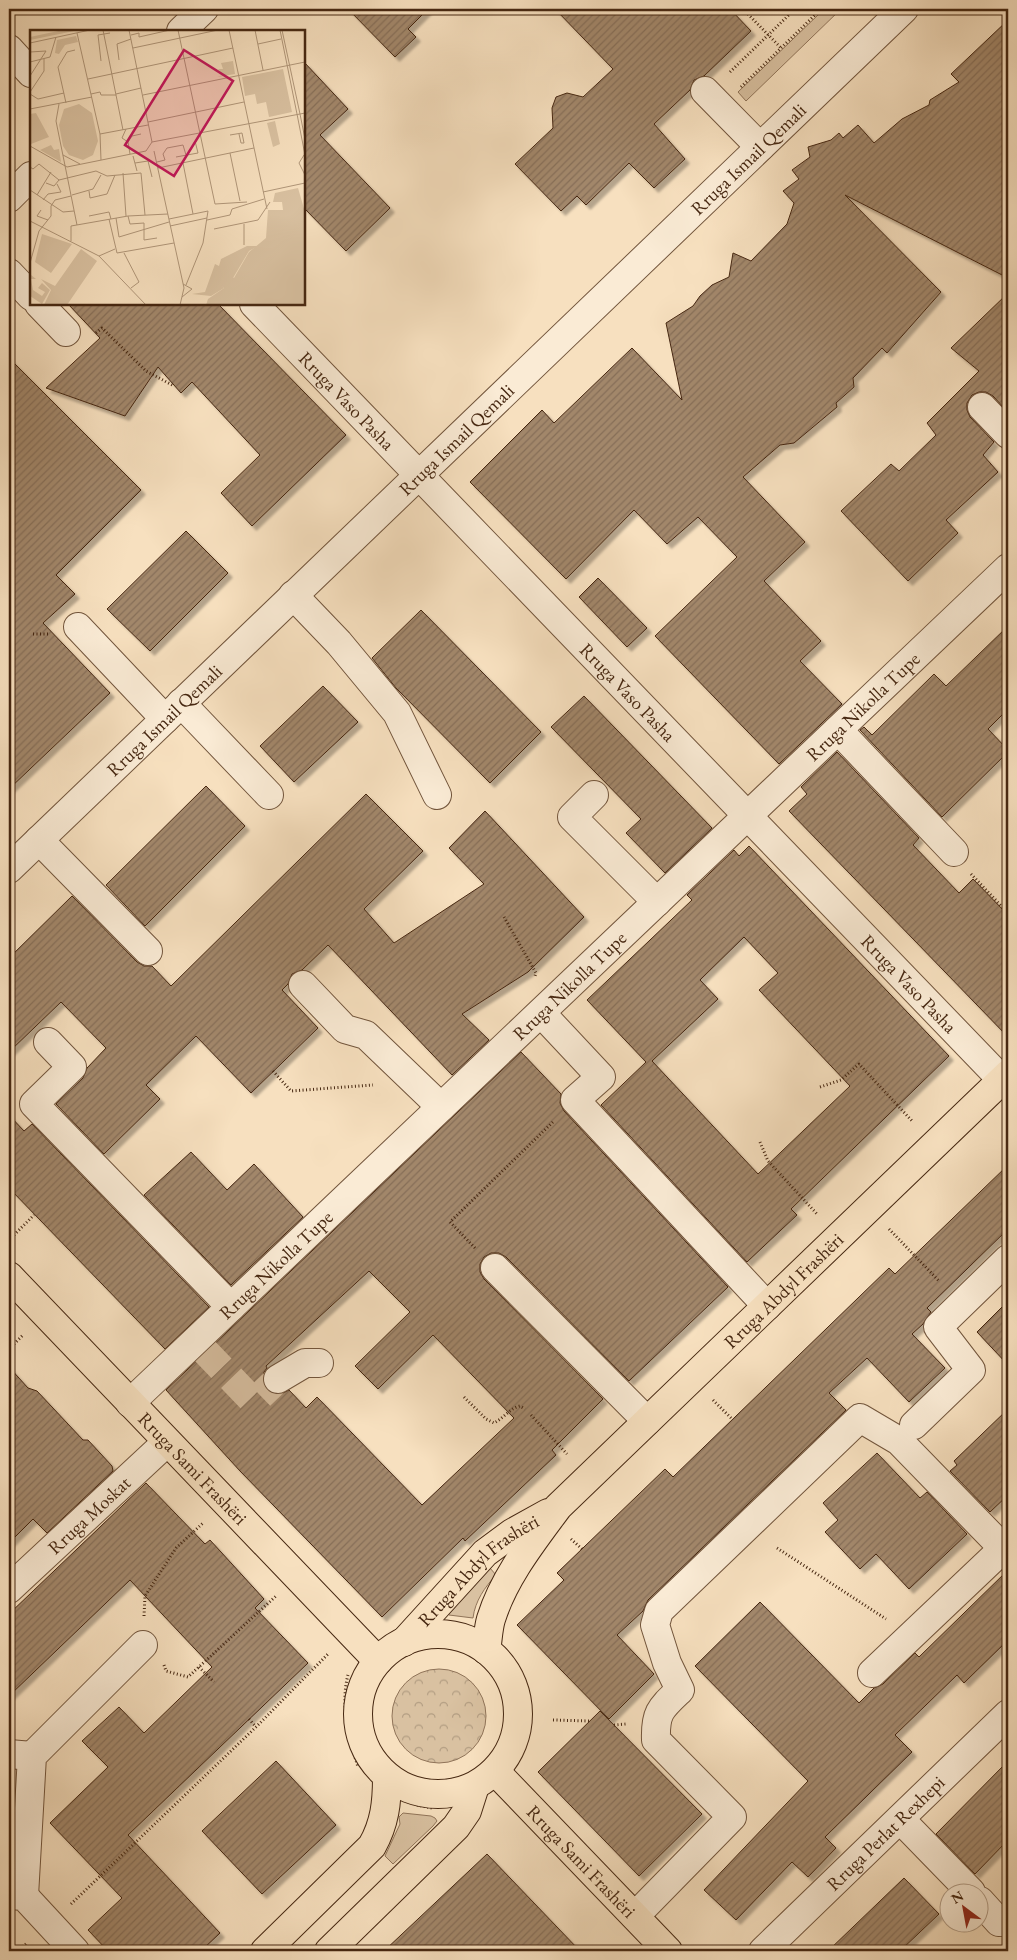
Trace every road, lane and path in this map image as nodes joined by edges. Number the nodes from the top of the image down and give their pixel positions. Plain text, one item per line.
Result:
1 (204, 9) edge
2 (743, 9) edge
3 (795, 9) edge
4 (811, 9) edge
5 (904, 9) edge
6 (182, 30) edge
7 (768, 35) junction
8 (781, 48) junction
9 (9, 49) edge
10 (30, 72) edge
11 (721, 96) junction
12 (760, 148) junction
13 (30, 177) edge
14 (9, 198) edge
15 (9, 273) edge
16 (30, 295) edge
17 (39, 305) edge
18 (255, 305) edge
19 (66, 332) dead end
20 (95, 334) dead end
21 (174, 386) dead end
22 (982, 407) dead end
23 (1008, 434) edge
24 (419, 474) junction
25 (1008, 568) edge
26 (293, 595) junction
27 (78, 627) dead end
28 (33, 634) dead end
29 (51, 634) dead end
30 (173, 711) junction
31 (838, 730) junction
32 (269, 795) dead end
33 (437, 795) dead end
34 (594, 795) dead end
35 (748, 816) junction
36 (39, 840) junction
37 (954, 852) joint
38 (9, 869) edge
39 (657, 902) junction
40 (1008, 913) edge
41 (504, 917) dead end
42 (148, 951) dead end
43 (303, 985) dead end
44 (541, 1013) junction
45 (48, 1042) dead end
46 (273, 1071) dead end
47 (1006, 1080) edge
48 (416, 1082) junction
49 (820, 1087) dead end
50 (575, 1100) junction
51 (442, 1107) junction
52 (913, 1122) dead end
53 (760, 1142) dead end
54 (817, 1214) dead end
55 (34, 1215) dead end
56 (888, 1228) dead end
57 (9, 1240) edge
58 (1008, 1259) edge
59 (488, 1260) joint
60 (920, 1262) dead end
61 (9, 1276) edge
62 (768, 1306) junction
63 (231, 1307) junction
64 (319, 1363) dead end
65 (278, 1379) tunnel mouth
66 (464, 1397) dead end
67 (711, 1399) dead end
68 (130, 1403) junction
69 (525, 1409) dead end
70 (531, 1415) dead end
71 (732, 1420) dead end
72 (647, 1421) junction
73 (914, 1425) dead end
74 (167, 1442) junction
75 (567, 1454) dead end
76 (558, 1507) junction
77 (199, 1527) dead end
78 (570, 1537) dead end
79 (1006, 1546) edge
80 (777, 1548) dead end
81 (582, 1549) dead end
82 (9, 1589) edge
83 (268, 1603) dead end
84 (891, 1621) dead end
85 (350, 1632) junction
86 (404, 1642) junction
87 (143, 1645) joint
88 (486, 1650) junction
89 (378, 1661) junction
90 (199, 1667) junction
91 (166, 1671) dead end
92 (872, 1673) dead end
93 (214, 1682) dead end
94 (1008, 1714) edge
95 (249, 1719) dead end
96 (553, 1720) dead end
97 (590, 1721) dead end
98 (256, 1727) junction
99 (21, 1755) edge
100 (387, 1785) junction
101 (480, 1785) junction
102 (900, 1819) junction
103 (961, 1882) edge
104 (16, 1895) edge
105 (990, 1912) edge
106 (634, 1916) junction
107 (999, 1922) dead end
108 (50, 1924) junction
109 (75, 1951) edge
110 (265, 1951) edge
111 (329, 1951) edge
112 (668, 1951) edge
113 (763, 1951) edge

1 - 6 street
2 - 7 path
3 - 7 path
4 - 8 path
5 - 12 street, Rruga Ismail Qemali
7 - 8 path
7 - 11 path
8 - 11 path
9 - 10 street
11 - 12 street
12 - 24 street, Rruga Ismail Qemali
13 - 14 street
15 - 16 street
17 - 19 street
18 - 24 street, Rruga Vaso Pasha
20 - 21 path
22 - 23 street
24 - 26 street, Rruga Ismail Qemali
24 - 35 street, Rruga Vaso Pasha
25 - 31 street, Rruga Nikolla Tupe
26 - 30 street, Rruga Ismail Qemali
26 - 33 street
27 - 30 street
28 - 29 path
30 - 32 street
30 - 36 street, Rruga Ismail Qemali
31 - 35 street, Rruga Nikolla Tupe
31 - 37 street
34 - 39 street
35 - 39 street, Rruga Nikolla Tupe
35 - 47 street, Rruga Vaso Pasha
36 - 38 street, Rruga Ismail Qemali
36 - 42 street
37 - 40 path
39 - 44 street, Rruga Nikolla Tupe
41 - 44 path
43 - 48 street
44 - 50 street
44 - 51 street, Rruga Nikolla Tupe
45 - 63 street
46 - 48 path
47 - 62 main road, Rruga Abdyl Frashëri
48 - 51 street
49 - 52 path
50 - 59 path
50 - 62 street
51 - 63 street, Rruga Nikolla Tupe
53 - 54 path
55 - 57 path
56 - 60 path
58 - 73 street
59 - 72 street
61 - 68 main road, Rruga Sami Frashëri
62 - 72 main road, Rruga Abdyl Frashëri
63 - 68 street, Rruga Nikolla Tupe
64 - 65 street
66 - 69 path
67 - 71 path
68 - 74 main road, Rruga Sami Frashëri
70 - 75 path
72 - 76 main road, Rruga Abdyl Frashëri
74 - 82 street, Rruga Moskat
74 - 85 main road, Rruga Sami Frashëri
76 - 86 main road, Rruga Abdyl Frashëri
76 - 88 main road, Rruga Abdyl Frashëri
77 - 87 path
78 - 81 path
79 - 92 street
79 - 106 street
80 - 84 path
83 - 90 path
85 - 89 main road, Rruga Sami Frashëri
85 - 98 path
86 - 88 main road
86 - 89 main road
87 - 99 street
88 - 101 main road
89 - 100 main road
90 - 91 path
90 - 93 path
94 - 102 street, Rruga Perlat Rexhepi
95 - 98 path
96 - 97 path
98 - 108 path
99 - 104 street
100 - 101 main road
100 - 101 path
100 - 110 main road
101 - 106 main road, Rruga Sami Frashëri
101 - 111 main road
102 - 103 street
102 - 113 street, Rruga Perlat Rexhepi
104 - 108 street
105 - 107 street
106 - 112 main road, Rruga Sami Frashëri
108 - 109 street

